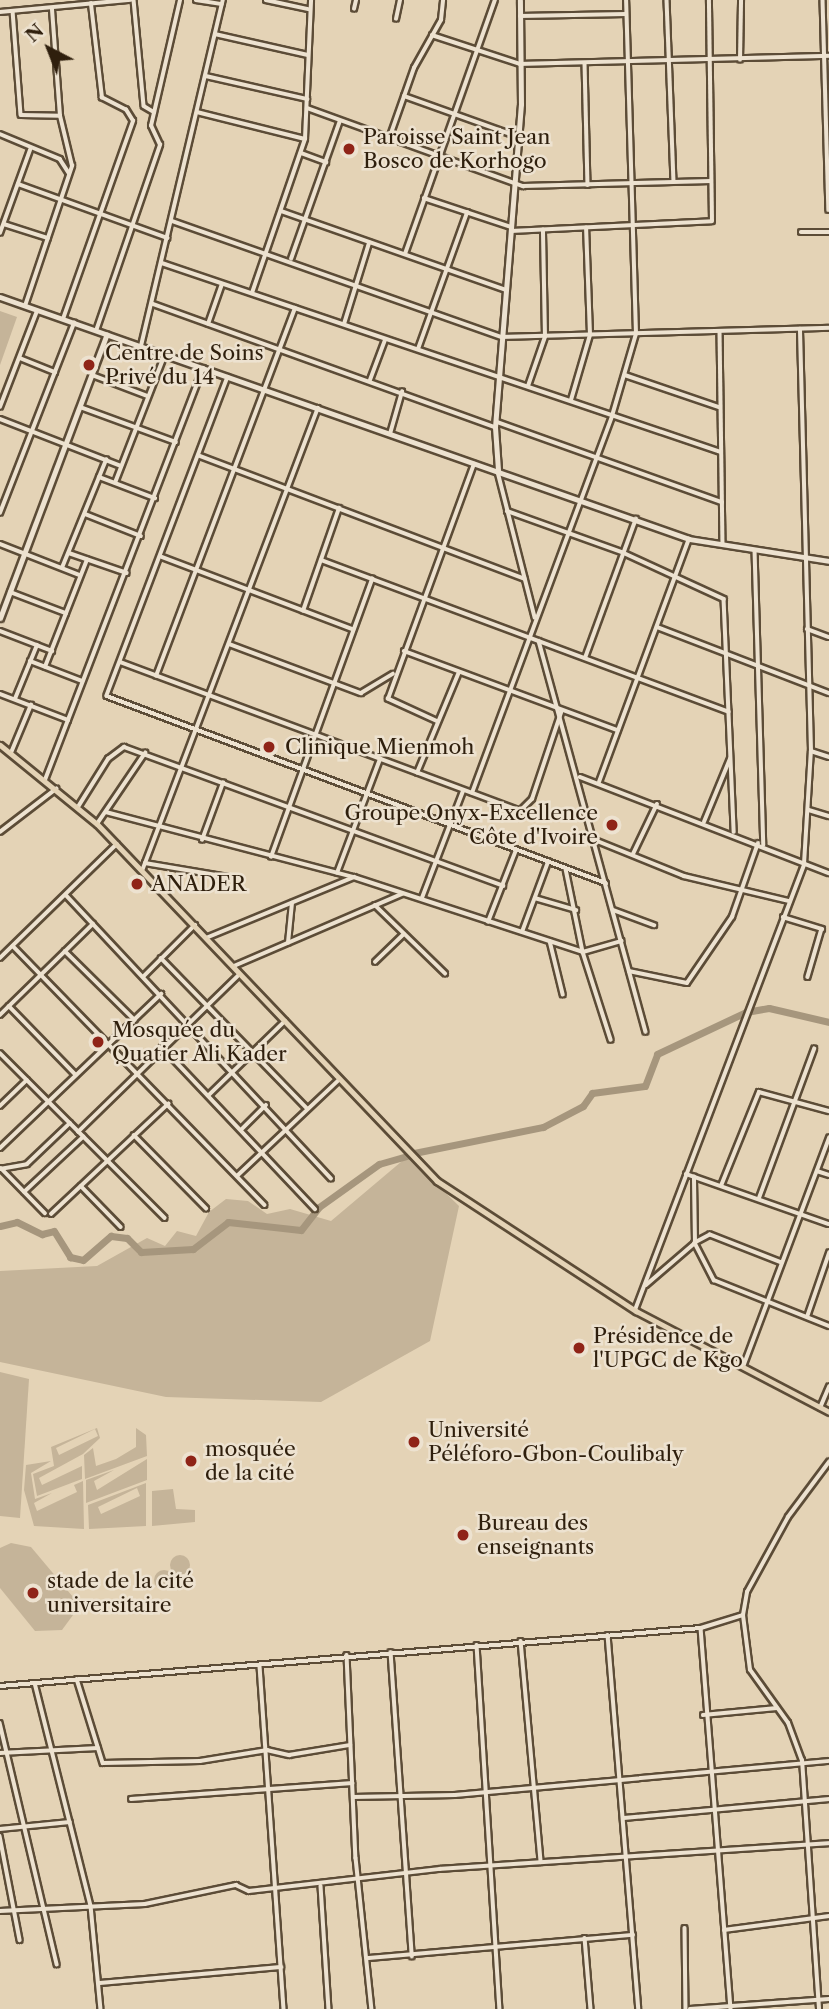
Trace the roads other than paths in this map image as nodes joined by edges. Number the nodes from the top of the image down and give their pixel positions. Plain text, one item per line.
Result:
1 (58, 0) edge
2 (132, 0) edge
3 (180, 0) edge
4 (196, 0) edge
5 (267, 0) edge
6 (311, 0) edge
7 (356, 0) edge
8 (400, 0) edge
9 (443, 0) edge
10 (495, 0) edge
11 (520, 0) edge
12 (626, 0) edge
13 (667, 0) edge
14 (709, 0) edge
15 (741, 0) edge
16 (824, 0) edge
17 (94, 2) edge
18 (222, 2) edge
19 (826, 6) edge
20 (54, 8) junction
21 (309, 9) junction
22 (354, 9) dead end
23 (13, 11) junction
24 (0, 12) edge
25 (626, 13) junction
26 (520, 16) junction
27 (396, 19) dead end
28 (215, 34) junction
29 (432, 35) junction
30 (477, 50) junction
31 (307, 55) junction
32 (823, 56) junction
33 (829, 56) edge
34 (710, 59) junction
35 (740, 60) junction
36 (667, 62) junction
37 (627, 63) junction
38 (520, 64) junction
39 (585, 64) junction
40 (205, 76) junction
41 (404, 96) junction
42 (307, 100) junction
43 (828, 102) edge
44 (307, 108) junction
45 (154, 112) junction
46 (197, 112) junction
47 (454, 115) junction
48 (60, 116) junction
49 (340, 121) junction
50 (0, 134) edge
51 (519, 137) junction
52 (305, 139) junction
53 (389, 139) junction
54 (829, 147) edge
55 (30, 150) junction
56 (302, 153) junction
57 (439, 156) junction
58 (326, 162) junction
59 (70, 175) junction
60 (674, 181) junction
61 (712, 181) junction
62 (18, 184) junction
63 (515, 184) junction
64 (628, 184) junction
65 (588, 186) junction
66 (424, 198) junction
67 (62, 201) junction
68 (829, 210) edge
69 (281, 211) junction
70 (467, 213) junction
71 (99, 215) junction
72 (306, 219) junction
73 (172, 221) junction
74 (4, 224) junction
75 (133, 226) junction
76 (586, 228) junction
77 (632, 228) junction
78 (511, 229) junction
79 (543, 230) junction
80 (801, 232) dead end
81 (0, 233) edge
82 (829, 233) edge
83 (48, 238) junction
84 (168, 238) junction
85 (370, 242) junction
86 (266, 251) junction
87 (405, 254) junction
88 (291, 259) junction
89 (163, 263) junction
90 (447, 270) junction
91 (357, 283) junction
92 (222, 284) junction
93 (506, 290) junction
94 (252, 293) junction
95 (0, 297) edge
96 (153, 304) junction
97 (25, 306) junction
98 (295, 308) junction
99 (38, 310) junction
100 (431, 311) junction
101 (63, 319) junction
102 (74, 323) junction
103 (208, 324) junction
104 (344, 324) junction
105 (829, 328) edge
106 (800, 329) junction
107 (96, 331) junction
108 (720, 331) junction
109 (107, 334) junction
110 (636, 334) junction
111 (590, 335) junction
112 (502, 337) junction
113 (545, 337) junction
114 (385, 340) junction
115 (141, 346) junction
116 (281, 348) junction
117 (418, 350) junction
118 (165, 354) junction
119 (20, 358) junction
120 (203, 368) junction
121 (55, 372) junction
122 (92, 375) junction
123 (625, 375) junction
124 (228, 376) junction
125 (499, 378) junction
126 (370, 380) junction
127 (528, 387) junction
128 (265, 390) junction
129 (402, 392) junction
130 (148, 396) junction
131 (571, 400) junction
132 (0, 407) edge
133 (80, 407) junction
134 (318, 408) junction
135 (720, 408) junction
136 (612, 416) junction
137 (0, 419) edge
138 (495, 424) junction
139 (136, 427) junction
140 (32, 432) junction
141 (390, 434) junction
142 (176, 442) junction
143 (66, 444) junction
144 (721, 452) junction
145 (199, 455) junction
146 (596, 457) junction
147 (106, 460) junction
148 (474, 464) junction
149 (121, 466) junction
150 (235, 469) junction
151 (498, 470) junction
152 (99, 477) junction
153 (114, 483) junction
154 (288, 489) junction
155 (155, 498) junction
156 (582, 500) junction
157 (722, 502) junction
158 (339, 508) junction
159 (507, 511) junction
160 (0, 513) edge
161 (85, 514) junction
162 (636, 519) junction
163 (569, 535) junction
164 (141, 536) junction
165 (689, 539) junction
166 (0, 544) edge
167 (723, 545) junction
168 (447, 548) junction
169 (755, 550) junction
170 (25, 553) junction
171 (69, 553) junction
172 (624, 553) junction
173 (803, 556) junction
174 (162, 557) junction
175 (87, 560) junction
176 (321, 560) junction
177 (829, 561) edge
178 (62, 568) junction
179 (196, 570) junction
180 (127, 573) junction
181 (80, 575) junction
182 (677, 575) junction
183 (372, 579) junction
184 (525, 579) junction
185 (10, 592) junction
186 (248, 592) junction
187 (427, 599) junction
188 (303, 611) junction
189 (66, 613) junction
190 (0, 618) edge
191 (536, 619) junction
192 (657, 627) junction
193 (353, 629) junction
194 (807, 629) junction
195 (0, 631) edge
196 (829, 637) edge
197 (529, 638) junction
198 (539, 641) junction
199 (229, 644) junction
200 (37, 645) junction
201 (51, 651) junction
202 (404, 651) junction
203 (729, 654) junction
204 (585, 658) junction
205 (30, 661) junction
206 (120, 662) junction
207 (759, 666) junction
208 (45, 667) junction
209 (459, 671) junction
210 (395, 673) junction
211 (156, 676) junction
212 (638, 678) junction
213 (82, 681) junction
214 (333, 684) junction
215 (809, 685) junction
216 (510, 691) junction
217 (829, 693) edge
218 (0, 694) edge
219 (208, 696) junction
220 (15, 699) junction
221 (31, 705) junction
222 (558, 708) junction
223 (729, 712) junction
224 (561, 713) junction
225 (68, 720) junction
226 (438, 722) junction
227 (618, 730) junction
228 (196, 731) junction
229 (319, 737) junction
230 (0, 745) edge
231 (811, 751) junction
232 (11, 753) junction
233 (145, 753) junction
234 (731, 756) junction
235 (829, 757) edge
236 (380, 758) junction
237 (183, 766) junction
238 (304, 771) junction
239 (417, 773) junction
240 (578, 777) junction
241 (45, 780) junction
242 (223, 782) junction
243 (599, 782) junction
244 (56, 789) junction
245 (463, 790) junction
246 (472, 793) junction
247 (365, 794) junction
248 (657, 804) junction
249 (290, 806) junction
250 (78, 807) junction
251 (809, 810) junction
252 (106, 812) junction
253 (829, 816) edge
254 (704, 822) junction
255 (97, 824) junction
256 (448, 825) junction
257 (158, 828) junction
258 (352, 831) junction
259 (0, 832) edge
260 (734, 832) junction
261 (202, 840) junction
262 (595, 840) junction
263 (758, 843) junction
264 (117, 844) junction
265 (764, 845) junction
266 (516, 850) junction
267 (634, 855) junction
268 (271, 857) junction
269 (436, 860) junction
270 (548, 862) junction
271 (145, 863) junction
272 (804, 864) junction
273 (566, 869) junction
274 (142, 871) junction
275 (338, 873) junction
276 (829, 873) edge
277 (354, 877) junction
278 (234, 878) dead end
279 (606, 883) junction
280 (503, 886) junction
281 (741, 891) junction
282 (402, 894) junction
283 (66, 895) junction
284 (422, 898) junction
285 (535, 898) junction
286 (789, 901) junction
287 (292, 902) junction
288 (375, 905) junction
289 (576, 910) junction
290 (613, 910) junction
291 (783, 917) junction
292 (488, 922) junction
293 (93, 924) junction
294 (195, 925) junction
295 (654, 925) dead end
296 (522, 932) junction
297 (405, 934) junction
298 (206, 938) junction
299 (550, 941) junction
300 (621, 941) junction
301 (288, 943) junction
302 (13, 946) junction
303 (65, 951) junction
304 (583, 952) junction
305 (0, 958) edge
306 (161, 958) junction
307 (375, 962) dead end
308 (234, 966) junction
309 (629, 971) junction
310 (241, 973) junction
311 (445, 973) dead end
312 (41, 975) junction
313 (144, 976) junction
314 (808, 977) dead end
315 (161, 994) junction
316 (563, 994) dead end
317 (206, 1005) junction
318 (9, 1006) junction
319 (0, 1015) edge
320 (135, 1020) junction
321 (285, 1021) junction
322 (187, 1023) junction
323 (646, 1032) dead end
324 (611, 1040) dead end
325 (109, 1045) junction
326 (162, 1047) junction
327 (814, 1049) dead end
328 (0, 1053) edge
329 (251, 1053) junction
330 (234, 1070) junction
331 (137, 1073) junction
332 (77, 1075) junction
333 (340, 1079) junction
334 (27, 1080) junction
335 (209, 1096) junction
336 (798, 1099) junction
337 (49, 1101) junction
338 (167, 1104) junction
339 (266, 1105) junction
340 (0, 1106) edge
341 (307, 1108) junction
342 (829, 1111) edge
343 (70, 1123) junction
344 (287, 1128) junction
345 (241, 1130) junction
346 (78, 1132) junction
347 (134, 1135) junction
348 (83, 1137) junction
349 (829, 1138) edge
350 (0, 1148) edge
351 (262, 1152) junction
352 (107, 1161) junction
353 (0, 1168) edge
354 (817, 1171) junction
355 (686, 1174) junction
356 (829, 1175) edge
357 (237, 1176) junction
358 (694, 1177) junction
359 (331, 1178) dead end
360 (81, 1186) junction
361 (721, 1186) junction
362 (24, 1192) junction
363 (760, 1198) junction
364 (265, 1205) dead end
365 (206, 1208) dead end
366 (315, 1209) dead end
367 (44, 1213) dead end
368 (800, 1213) junction
369 (51, 1214) dead end
370 (165, 1218) dead end
371 (829, 1224) edge
372 (121, 1227) dead end
373 (695, 1243) junction
374 (829, 1253) edge
375 (782, 1263) junction
376 (645, 1286) junction
377 (769, 1302) junction
378 (635, 1310) junction
379 (807, 1317) junction
380 (829, 1326) edge
381 (742, 1368) junction
382 (829, 1387) edge
383 (820, 1408) junction
384 (829, 1412) edge
385 (829, 1462) edge
386 (743, 1615) junction
387 (701, 1628) junction
388 (608, 1635) junction
389 (521, 1641) junction
390 (477, 1645) junction
391 (391, 1652) junction
392 (347, 1655) junction
393 (260, 1665) junction
394 (77, 1679) junction
395 (35, 1683) junction
396 (0, 1686) edge
397 (778, 1708) junction
398 (703, 1715) junction
399 (0, 1723) edge
400 (350, 1745) junction
401 (98, 1748) junction
402 (48, 1750) junction
403 (267, 1750) junction
404 (8, 1752) junction
405 (0, 1753) edge
406 (802, 1761) junction
407 (829, 1761) edge
408 (709, 1770) junction
409 (620, 1777) junction
410 (352, 1783) junction
411 (534, 1784) junction
412 (271, 1786) junction
413 (487, 1789) junction
414 (353, 1797) junction
415 (400, 1797) junction
416 (131, 1799) dead end
417 (829, 1799) edge
418 (805, 1801) junction
419 (712, 1807) junction
420 (624, 1818) junction
421 (70, 1822) junction
422 (0, 1829) edge
423 (26, 1829) junction
424 (0, 1836) edge
425 (829, 1843) edge
426 (808, 1844) junction
427 (716, 1847) junction
428 (626, 1856) junction
429 (541, 1863) junction
430 (494, 1867) junction
431 (407, 1872) junction
432 (360, 1881) junction
433 (273, 1885) junction
434 (321, 1886) junction
435 (43, 1906) junction
436 (91, 1906) junction
437 (18, 1909) junction
438 (0, 1911) edge
439 (813, 1916) junction
440 (829, 1916) edge
441 (685, 1928) dead end
442 (724, 1930) junction
443 (633, 1935) junction
444 (585, 1938) junction
445 (20, 1940) dead end
446 (496, 1948) junction
447 (412, 1956) junction
448 (369, 1958) junction
449 (57, 1964) dead end
450 (281, 1968) junction
451 (99, 1983) junction
452 (829, 1999) edge
453 (818, 2000) junction
454 (731, 2008) edge
455 (101, 2009) edge
456 (284, 2009) edge
457 (329, 2009) edge
458 (372, 2009) edge
459 (500, 2009) edge
460 (591, 2009) edge
461 (639, 2009) edge
462 (688, 2009) edge
463 (819, 2009) edge

1 - 20 street
2 - 17 street
2 - 45 street
3 - 45 street
4 - 18 street
5 - 21 street
6 - 21 street
7 - 22 street
8 - 27 street
9 - 29 street
10 - 30 street
11 - 26 main road
12 - 25 street
13 - 36 street
14 - 34 street
15 - 35 street
16 - 19 street
17 - 20 street
17 - 71 street
18 - 28 street
19 - 32 street
20 - 23 street
20 - 48 street
21 - 31 street
23 - 24 street
23 - 48 street
25 - 26 street
25 - 37 street
26 - 38 main road
28 - 31 street
28 - 40 street
29 - 30 street
29 - 41 street
30 - 38 street
30 - 47 street
31 - 42 street
32 - 33 street
32 - 35 street
32 - 43 street
34 - 35 street
34 - 36 street
34 - 61 street
36 - 37 street
36 - 60 street
37 - 39 street
37 - 64 street
38 - 39 street
38 - 51 main road
39 - 65 street
40 - 42 street
40 - 46 street
41 - 47 street
41 - 53 street
42 - 44 street
43 - 54 street
44 - 49 street
44 - 52 street
45 - 75 street
46 - 52 street
46 - 73 street
47 - 51 street
47 - 57 street
48 - 59 street
49 - 53 street
49 - 58 street
50 - 55 street
51 - 63 main road
52 - 56 street
53 - 57 street
54 - 68 street
55 - 59 street
55 - 62 street
56 - 58 street
56 - 69 street
57 - 63 street
57 - 66 street
58 - 72 street
59 - 67 street
60 - 61 street
60 - 64 street
61 - 77 street
62 - 67 street
62 - 74 street
63 - 65 street
63 - 78 main road
64 - 65 street
64 - 77 street
66 - 70 street
66 - 87 street
67 - 71 street
67 - 83 street
69 - 72 street
69 - 86 street
70 - 78 street
70 - 90 street
71 - 75 street
71 - 101 street
72 - 85 street
72 - 88 street
73 - 84 street
73 - 86 street
74 - 81 street
74 - 83 street
75 - 84 street
75 - 107 street
76 - 77 street
76 - 79 street
76 - 111 street
77 - 110 street
78 - 79 street
78 - 93 main road
79 - 113 street
80 - 82 street
83 - 97 street
84 - 89 street
85 - 87 street
85 - 91 street
86 - 88 street
86 - 94 street
87 - 90 street
88 - 91 street
89 - 92 street
89 - 96 street
90 - 93 street
90 - 100 street
91 - 100 street
91 - 104 street
92 - 94 street
92 - 103 street
93 - 112 main road
94 - 98 street
95 - 97 main road
96 - 103 street
96 - 115 street
97 - 99 main road
98 - 104 street
98 - 116 street
99 - 101 main road
99 - 119 street
100 - 112 street
100 - 117 street
101 - 102 main road
102 - 107 main road
102 - 121 street
103 - 116 street
104 - 114 street
105 - 106 street
106 - 108 street
106 - 173 street
107 - 109 main road
108 - 110 street
108 - 135 street
109 - 115 main road
109 - 122 main road
110 - 111 street
110 - 123 street
111 - 113 street
111 - 131 street
112 - 113 street
112 - 125 main road
113 - 127 street
114 - 117 street
114 - 126 street
115 - 118 main road
116 - 126 street
116 - 128 street
117 - 125 street
118 - 120 main road
118 - 130 street
119 - 121 street
119 - 132 street
120 - 124 main road
120 - 142 street
121 - 140 street
122 - 130 street
122 - 133 main road
123 - 135 street
123 - 136 street
124 - 128 main road
124 - 145 street
125 - 127 street
125 - 138 main road
126 - 129 street
127 - 131 street
128 - 134 main road
128 - 150 street
129 - 138 street
129 - 141 street
130 - 139 street
131 - 136 street
133 - 139 street
133 - 143 main road
134 - 141 main road
134 - 154 street
135 - 144 street
136 - 144 street
136 - 146 street
137 - 140 street
138 - 146 street
138 - 151 main road
139 - 142 street
139 - 149 street
140 - 143 street
140 - 160 street
141 - 148 main road
142 - 155 street
143 - 147 street
143 - 170 main road
144 - 157 street
145 - 150 street
145 - 174 street
146 - 156 street
146 - 157 street
147 - 149 street
147 - 152 street
148 - 151 main road
148 - 168 street
149 - 153 street
150 - 154 street
150 - 179 street
151 - 156 main road
151 - 159 street
152 - 153 street
152 - 161 street
153 - 155 street
154 - 158 street
154 - 186 street
155 - 164 street
156 - 162 main road
156 - 163 street
157 - 167 street
158 - 168 street
158 - 176 street
159 - 163 street
159 - 184 street
161 - 164 street
161 - 171 street
162 - 165 main road
162 - 172 street
163 - 172 street
163 - 191 street
164 - 180 street
165 - 167 main road
165 - 182 street
166 - 170 street
167 - 169 main road
168 - 184 street
168 - 187 street
169 - 173 main road
169 - 207 street
170 - 178 street
170 - 185 main road
171 - 175 street
171 - 178 street
172 - 182 street
172 - 204 street
173 - 177 main road
173 - 194 street
174 - 179 street
174 - 206 street
175 - 180 street
175 - 181 street
176 - 183 street
176 - 188 street
178 - 181 street
179 - 186 street
179 - 211 street
180 - 213 street
181 - 189 street
182 - 192 street
182 - 203 street
183 - 187 street
183 - 193 street
184 - 191 street
185 - 189 street
185 - 190 main road
186 - 188 street
186 - 199 street
187 - 197 street
187 - 202 street
188 - 193 street
189 - 201 street
191 - 197 street
192 - 203 street
192 - 212 street
193 - 214 street
194 - 196 street
194 - 215 street
195 - 200 street
197 - 198 street
197 - 216 street
198 - 204 street
198 - 222 street
199 - 214 street
199 - 219 street
200 - 201 street
200 - 205 street
201 - 208 street
202 - 209 street
202 - 210 street
203 - 207 street
203 - 223 street
204 - 212 street
205 - 208 street
205 - 220 street
206 - 211 street
206 - 228 street
207 - 215 street
207 - 265 street
208 - 213 street
209 - 216 street
209 - 226 street
210 - 214 street
210 - 226 street
211 - 219 street
212 - 223 street
212 - 227 street
213 - 225 street
214 - 229 street
215 - 217 street
215 - 231 street
216 - 222 street
216 - 246 street
218 - 220 street
219 - 228 street
219 - 229 street
220 - 221 street
221 - 225 street
221 - 232 street
222 - 224 street
222 - 227 street
223 - 234 street
224 - 240 street
224 - 246 street
225 - 241 street
226 - 239 street
227 - 243 street
228 - 237 street
228 - 238 street
229 - 236 street
229 - 238 street
230 - 232 main road
231 - 235 street
231 - 251 street
232 - 241 main road
233 - 237 street
233 - 250 street
233 - 252 street
234 - 254 street
234 - 260 street
236 - 239 street
236 - 247 street
237 - 242 street
237 - 257 street
238 - 247 street
238 - 249 street
239 - 245 street
240 - 243 street
240 - 262 street
241 - 244 main road
242 - 249 street
242 - 261 street
243 - 248 street
244 - 250 main road
244 - 259 street
245 - 246 street
245 - 256 street
247 - 256 street
247 - 258 street
248 - 254 street
248 - 267 street
249 - 258 street
249 - 268 street
250 - 255 main road
251 - 253 street
251 - 272 street
252 - 255 street
252 - 257 street
254 - 260 street
255 - 264 main road
256 - 266 street
256 - 269 street
257 - 261 street
257 - 271 street
258 - 269 street
258 - 275 street
260 - 263 street
261 - 268 street
262 - 267 street
262 - 279 street
263 - 265 street
263 - 281 street
264 - 274 main road
264 - 283 street
265 - 272 street
266 - 270 street
266 - 280 street
267 - 281 street
268 - 275 street
269 - 280 street
269 - 284 street
270 - 273 street
270 - 285 street
271 - 274 street
271 - 278 street
272 - 276 street
272 - 286 street
273 - 279 street
273 - 289 street
274 - 294 main road
275 - 277 street
277 - 282 street
277 - 287 street
279 - 290 street
280 - 292 street
281 - 286 street
281 - 309 street
282 - 284 street
282 - 288 street
283 - 293 street
283 - 302 street
284 - 292 street
285 - 289 street
285 - 296 street
286 - 291 street
287 - 298 street
287 - 301 street
288 - 297 street
288 - 301 street
289 - 304 street
290 - 295 street
290 - 300 street
291 - 314 street
291 - 355 street
292 - 296 street
293 - 303 street
293 - 313 street
294 - 298 main road
294 - 306 street
296 - 299 street
297 - 307 street
297 - 311 street
298 - 308 main road
299 - 304 street
299 - 316 street
300 - 304 street
300 - 309 street
301 - 308 street
302 - 305 street
302 - 312 street
303 - 312 street
303 - 320 street
304 - 324 street
306 - 313 street
306 - 317 street
308 - 310 main road
309 - 323 street
310 - 317 street
310 - 321 main road
312 - 318 street
312 - 325 street
313 - 315 street
315 - 320 street
315 - 322 street
317 - 322 street
317 - 329 street
318 - 319 street
318 - 332 street
320 - 325 street
321 - 329 street
321 - 333 main road
322 - 326 street
322 - 330 street
325 - 331 street
325 - 332 street
326 - 331 street
326 - 335 street
327 - 336 street
328 - 334 street
329 - 330 street
329 - 341 street
330 - 335 street
330 - 339 street
331 - 338 street
331 - 346 street
332 - 337 street
333 - 341 street
333 - 378 main road
334 - 337 street
334 - 340 street
335 - 345 street
336 - 342 street
336 - 361 street
336 - 363 street
337 - 343 street
337 - 350 street
338 - 347 street
338 - 357 street
339 - 344 street
339 - 345 street
341 - 344 street
343 - 346 street
343 - 353 street
344 - 351 street
344 - 359 street
345 - 351 street
346 - 348 street
347 - 352 street
347 - 365 street
348 - 352 street
348 - 362 street
349 - 354 street
351 - 357 street
351 - 366 street
352 - 360 street
352 - 370 street
353 - 362 street
354 - 356 street
354 - 368 street
355 - 358 street
355 - 376 street
357 - 364 street
358 - 361 street
358 - 373 street
360 - 369 street
360 - 372 street
361 - 363 street
362 - 367 street
363 - 368 street
368 - 371 street
368 - 375 street
373 - 375 street
373 - 376 street
373 - 377 street
374 - 379 street
375 - 377 street
376 - 378 street
377 - 379 street
377 - 381 street
378 - 381 main road
379 - 380 street
381 - 383 main road
382 - 383 street
383 - 384 main road
385 - 386 street
386 - 387 street
386 - 397 street
387 - 388 street
387 - 398 street
388 - 389 street
388 - 409 street
389 - 390 street
389 - 411 street
390 - 391 street
390 - 413 street
391 - 392 street
391 - 415 street
392 - 393 street
392 - 400 street
393 - 394 street
393 - 403 street
394 - 395 street
394 - 401 street
395 - 396 street
395 - 402 street
397 - 398 street
397 - 406 street
398 - 408 street
399 - 404 street
400 - 403 street
400 - 410 street
401 - 402 street
401 - 403 street
402 - 404 street
402 - 421 street
403 - 412 street
404 - 405 street
404 - 423 street
406 - 407 street
406 - 408 street
406 - 418 street
408 - 409 street
408 - 419 street
409 - 411 street
409 - 420 street
410 - 412 street
410 - 414 street
411 - 413 street
411 - 429 street
412 - 416 street
412 - 433 street
413 - 415 street
413 - 430 street
414 - 415 street
414 - 432 street
415 - 431 street
417 - 418 street
418 - 419 street
418 - 426 street
419 - 420 street
419 - 427 street
420 - 428 street
421 - 423 street
421 - 436 street
422 - 423 street
423 - 435 street
424 - 437 street
425 - 426 street
426 - 427 street
426 - 439 street
427 - 428 street
427 - 442 street
428 - 429 street
428 - 443 street
429 - 430 street
430 - 431 street
430 - 446 street
431 - 432 street
431 - 447 street
432 - 434 street
432 - 448 street
433 - 434 street
433 - 436 street
433 - 450 street
434 - 457 street
435 - 436 street
435 - 437 street
435 - 449 street
436 - 451 street
437 - 438 street
437 - 445 street
439 - 440 street
439 - 442 street
439 - 453 street
441 - 462 street
442 - 454 street
443 - 444 street
443 - 461 street
444 - 446 street
444 - 460 street
446 - 447 street
446 - 459 street
447 - 448 street
448 - 458 street
450 - 451 street
450 - 456 street
451 - 455 street
452 - 453 street
453 - 454 street
453 - 463 street
454 - 462 street

